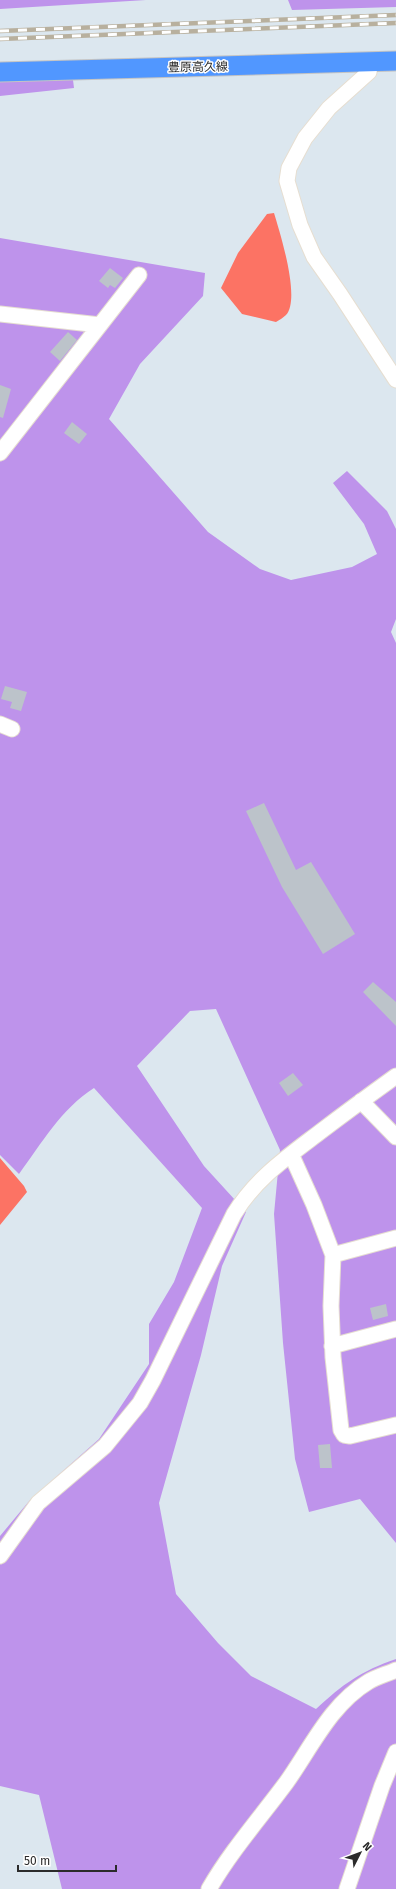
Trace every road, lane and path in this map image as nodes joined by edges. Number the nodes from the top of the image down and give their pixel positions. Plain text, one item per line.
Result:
1 (396, 61) edge
2 (371, 62) junction
3 (0, 72) edge
4 (139, 275) dead end
5 (0, 314) edge
6 (100, 325) junction
7 (396, 380) edge
8 (0, 453) edge
9 (396, 1076) edge
10 (361, 1101) junction
11 (396, 1137) edge
12 (291, 1154) junction
13 (396, 1238) edge
14 (333, 1255) junction
15 (396, 1329) edge
16 (332, 1346) junction
17 (396, 1425) edge
18 (0, 1556) edge
19 (396, 1670) edge
20 (396, 1752) edge
21 (210, 1889) edge
22 (347, 1889) edge

1 - 2 main road, 豊原高久線
2 - 3 main road, 豊原高久線
2 - 7 street
4 - 6 street
5 - 6 street
6 - 8 street
9 - 10 street
10 - 11 street
10 - 12 street
12 - 14 street
12 - 18 street
13 - 14 street
14 - 16 street
15 - 16 street
16 - 17 street
19 - 21 street
20 - 22 street

